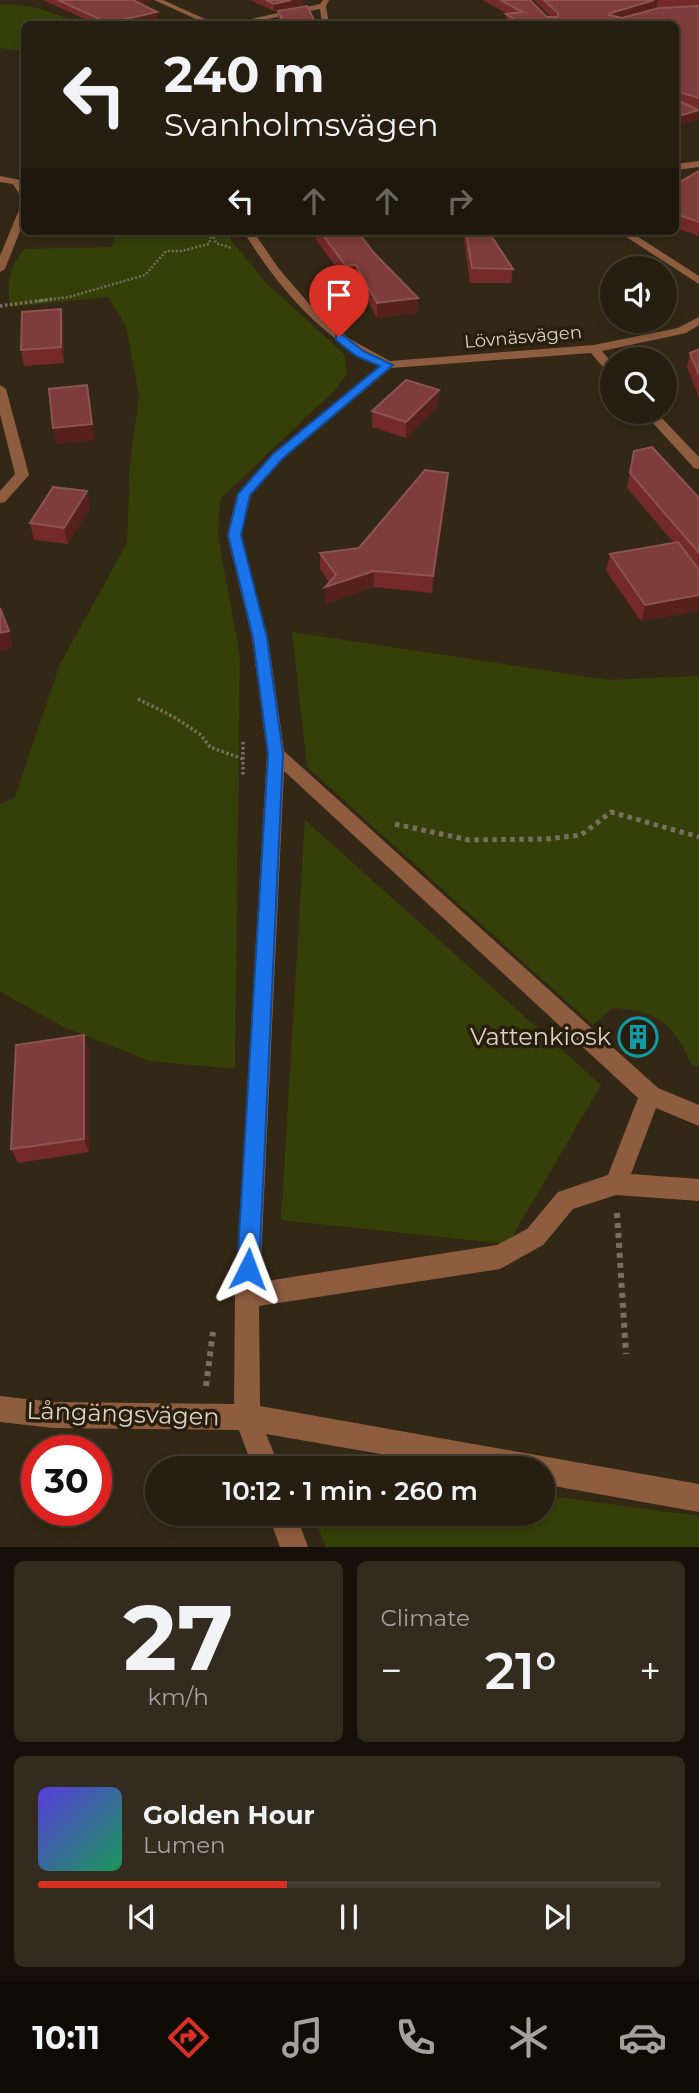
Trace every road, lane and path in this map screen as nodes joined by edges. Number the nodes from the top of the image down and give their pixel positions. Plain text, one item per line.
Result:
1 (156, 0) edge
2 (324, 3) edge
3 (205, 21) edge
4 (245, 21) edge
5 (326, 21) edge
6 (699, 164) edge
7 (679, 167) edge
8 (0, 179) edge
9 (21, 189) edge
10 (21, 216) edge
11 (211, 235) edge
12 (250, 235) edge
13 (628, 235) edge
14 (0, 269) edge
15 (699, 281) edge
16 (0, 306) edge
17 (699, 320) edge
18 (594, 349) junction
19 (600, 356) edge
20 (388, 365) junction
21 (0, 388) edge
22 (660, 424) edge
23 (699, 465) edge
24 (0, 499) edge
25 (138, 699) dead end
26 (276, 754) junction
27 (243, 759) dead end
28 (392, 823) dead end
29 (699, 837) edge
30 (650, 1095) junction
31 (699, 1116) edge
32 (616, 1184) junction
33 (699, 1189) edge
34 (247, 1296) junction
35 (626, 1354) dead end
36 (0, 1409) edge
37 (247, 1416) junction
38 (262, 1456) edge
39 (469, 1456) edge
40 (555, 1472) edge
41 (699, 1498) edge
42 (286, 1526) edge
43 (294, 1547) edge

1 - 3 street
2 - 4 street
2 - 5 street
6 - 7 street
8 - 9 street
10 - 14 street
11 - 16 path
12 - 20 street
13 - 15 street
17 - 18 street, Lövnäsvägen
18 - 19 street
18 - 20 street, Lövnäsvägen
20 - 26 street
21 - 24 street
22 - 23 street
25 - 27 path
26 - 30 street
26 - 34 street
28 - 29 path
30 - 31 street
30 - 32 street
32 - 33 street
32 - 34 street
32 - 35 path
34 - 37 street
36 - 37 street, Långängsvägen
37 - 38 street
37 - 39 street, Långängsvägen
40 - 41 street
42 - 43 street

